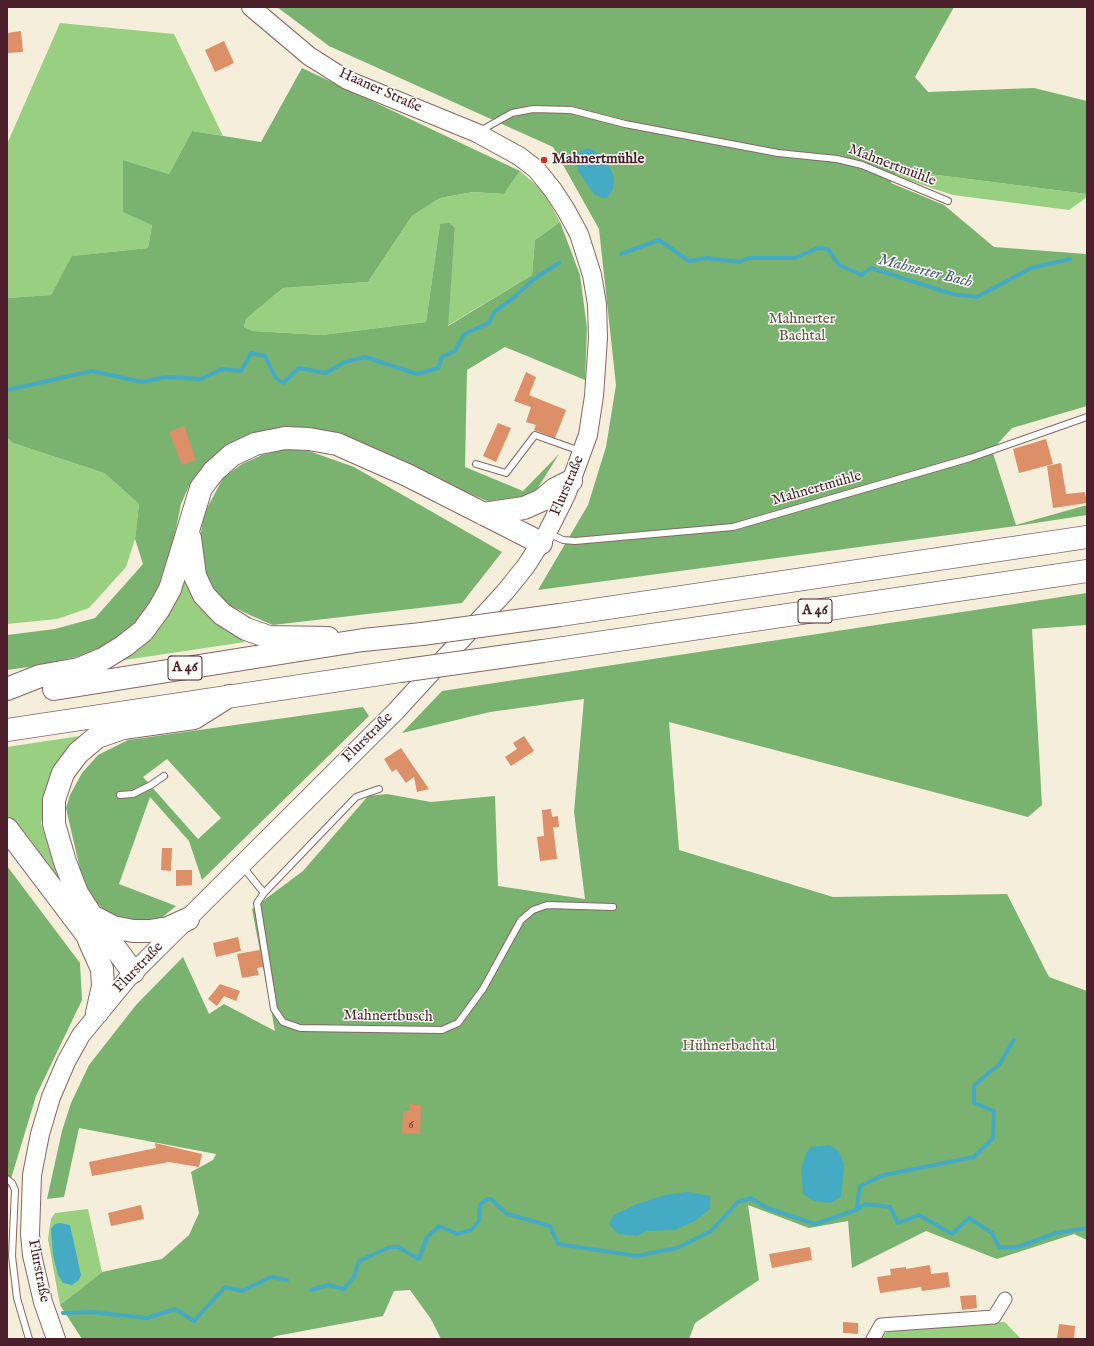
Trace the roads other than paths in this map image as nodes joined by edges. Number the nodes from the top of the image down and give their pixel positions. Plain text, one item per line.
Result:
1 (251, 7) edge
2 (477, 133) junction
3 (948, 201) dead end
4 (1087, 417) edge
5 (582, 452) junction
6 (476, 464) dead end
7 (571, 481) junction
8 (484, 514) junction
9 (189, 526) junction
10 (1087, 537) edge
11 (544, 538) junction
12 (1087, 571) edge
13 (363, 640) junction
14 (7, 689) edge
15 (7, 696) edge
16 (230, 696) junction
17 (7, 730) edge
18 (164, 776) dead end
19 (379, 789) dead end
20 (120, 795) dead end
21 (7, 829) edge
22 (241, 864) junction
23 (264, 893) junction
24 (613, 907) dead end
25 (188, 919) junction
26 (88, 924) junction
27 (130, 975) junction
28 (97, 1013) junction
29 (7, 1179) edge
30 (1005, 1299) dead end
31 (28, 1339) edge
32 (56, 1339) edge
33 (873, 1339) edge

1 - 2 main road, Haaner Straße
2 - 3 lane, Mahnertmühle
2 - 5 main road, Flurstraße
4 - 11 lane, Mahnertmühle
5 - 6 lane
5 - 7 main road, Flurstraße
7 - 8 highway
7 - 11 main road, Flurstraße
8 - 9 highway
8 - 11 highway
9 - 13 highway
9 - 14 highway
10 - 13 highway, A 46, bridge
11 - 22 main road, Flurstraße
12 - 16 highway, A 46, bridge
13 - 15 highway, A 46
16 - 17 highway, A 46
16 - 26 highway
18 - 20 lane
19 - 23 lane, Mahnertbusch
21 - 26 highway
22 - 23 lane
22 - 25 main road, Flurstraße
23 - 24 lane, Mahnertbusch
25 - 26 highway
25 - 27 main road, Flurstraße
26 - 27 highway
26 - 28 highway
27 - 28 main road, Flurstraße
28 - 32 main road, Flurstraße
29 - 31 lane
30 - 33 street

